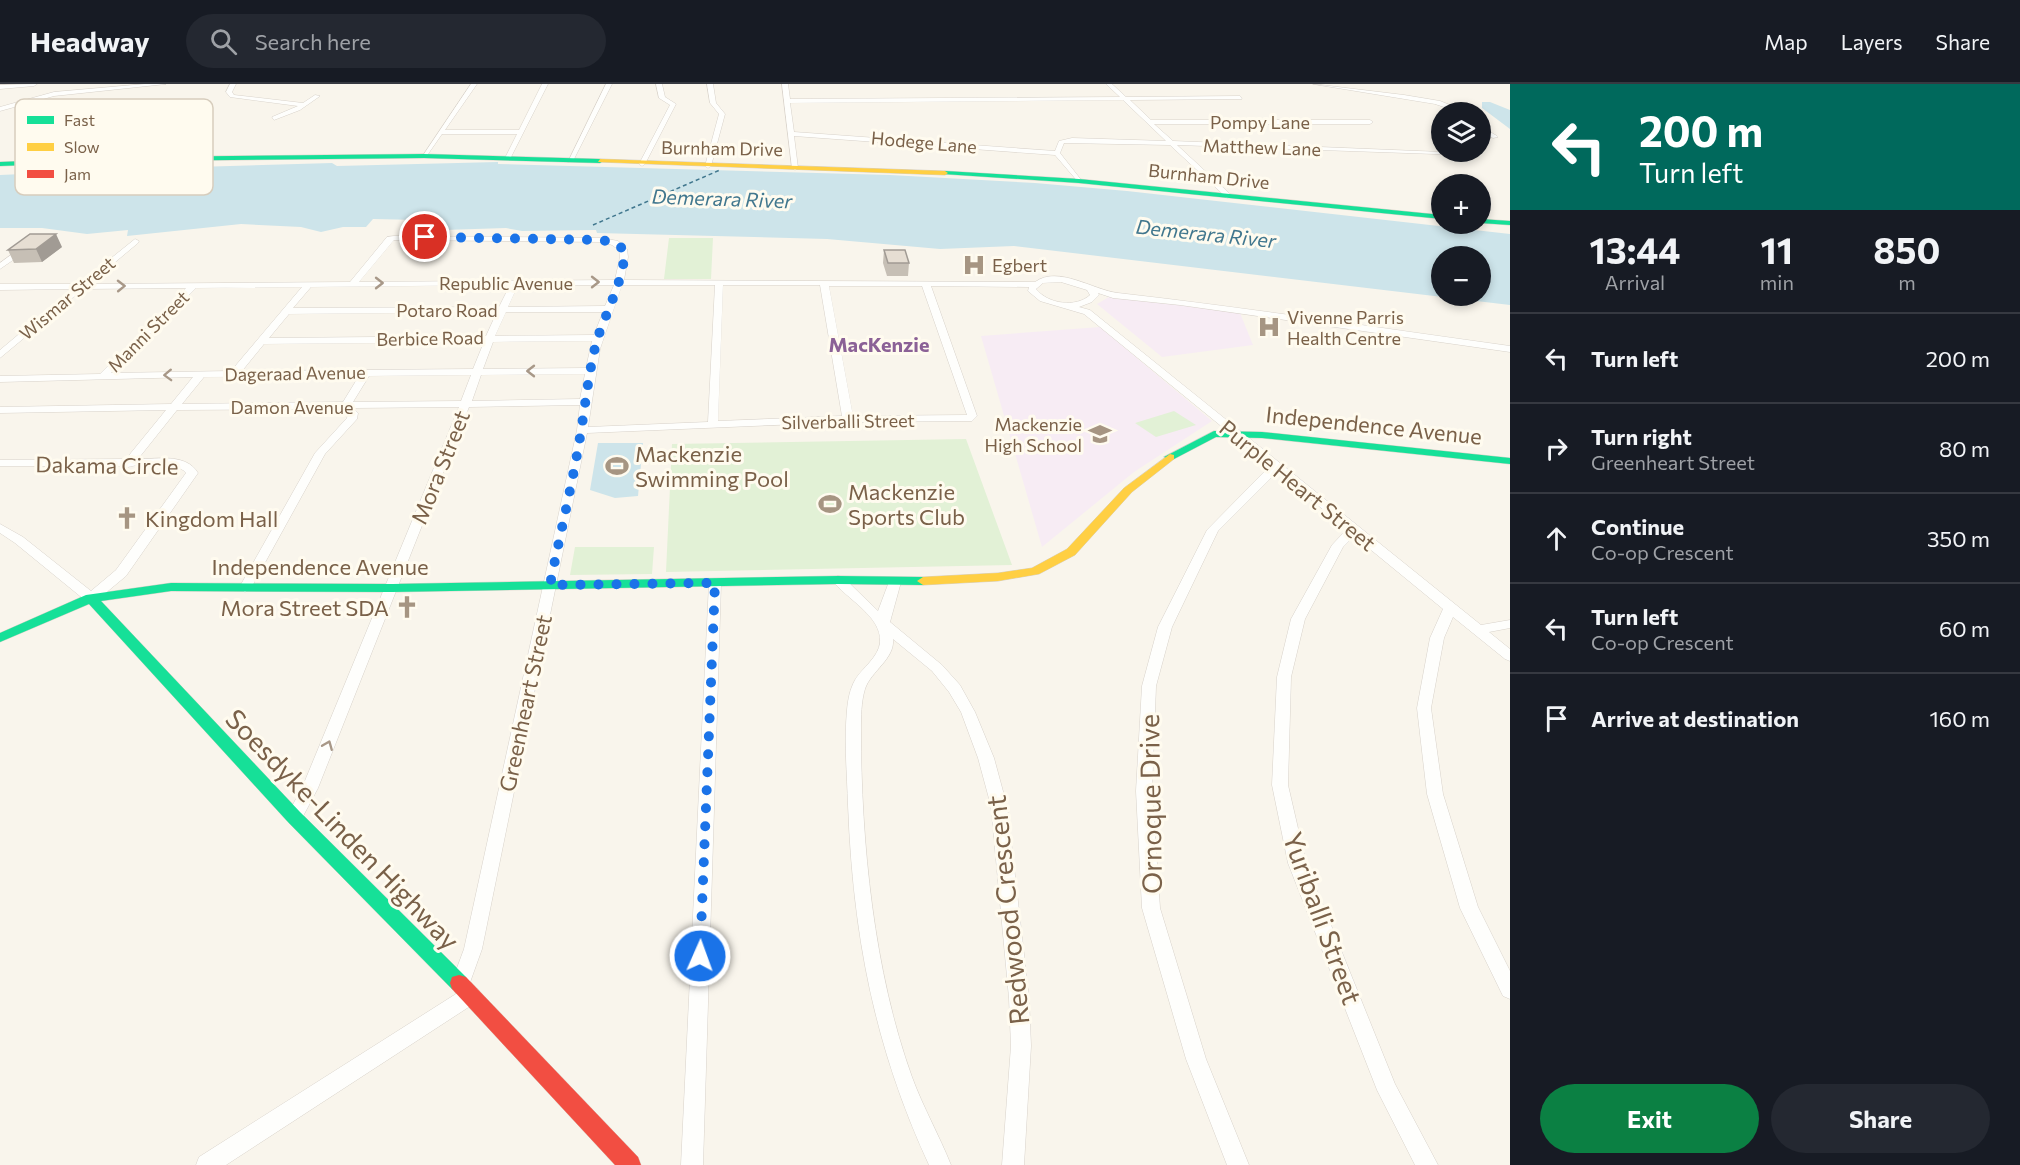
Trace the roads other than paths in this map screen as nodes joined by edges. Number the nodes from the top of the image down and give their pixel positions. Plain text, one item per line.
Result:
1 (34, 84) edge
2 (163, 84) edge
3 (233, 84) edge
4 (474, 84) edge
5 (545, 84) edge
6 (609, 84) edge
7 (659, 84) edge
8 (710, 84) edge
9 (785, 84) edge
10 (1109, 84) edge
11 (1316, 84) edge
12 (0, 87) edge
13 (41, 89) dead end
14 (35, 94) junction
15 (316, 96) dead end
16 (1240, 98) dead end
17 (26, 99) edge
18 (36, 99) edge
19 (1128, 100) junction
20 (788, 102) junction
21 (1437, 102) edge
22 (304, 105) junction
23 (1, 107) edge
24 (274, 118) dead end
25 (1151, 122) junction
26 (1370, 122) dead end
27 (440, 132) junction
28 (521, 132) junction
29 (791, 134) junction
30 (1491, 135) edge
31 (1495, 137) dead end
32 (1174, 144) junction
33 (1431, 152) edge
34 (1057, 153) junction
35 (424, 156) junction
36 (213, 158) edge
37 (508, 158) junction
38 (570, 161) junction
39 (15, 163) edge
40 (0, 164) edge
41 (642, 164) junction
42 (708, 166) junction
43 (795, 168) junction
44 (1079, 181) junction
45 (1227, 196) junction
46 (1431, 216) edge
47 (1491, 222) edge
48 (1510, 223) edge
49 (34, 242) edge
50 (135, 242) dead end
51 (0, 267) edge
52 (618, 282) junction
53 (719, 282) junction
54 (824, 282) junction
55 (925, 282) junction
56 (353, 283) junction
57 (515, 283) junction
58 (195, 284) junction
59 (309, 284) junction
60 (1034, 284) junction
61 (1011, 285) junction
62 (80, 286) junction
63 (0, 287) edge
64 (1090, 288) junction
65 (1113, 295) junction
66 (1040, 298) junction
67 (1091, 300) junction
68 (1063, 304) junction
69 (608, 309) junction
70 (502, 310) junction
71 (287, 311) junction
72 (1087, 312) junction
73 (490, 337) junction
74 (598, 338) junction
75 (261, 341) junction
76 (1510, 349) edge
77 (0, 355) edge
78 (478, 371) junction
79 (590, 371) junction
80 (366, 372) junction
81 (201, 374) junction
82 (234, 374) junction
83 (102, 378) junction
84 (0, 379) edge
85 (585, 402) junction
86 (465, 405) junction
87 (173, 407) junction
88 (345, 407) junction
89 (0, 410) edge
90 (848, 419) junction
91 (713, 425) junction
92 (582, 430) junction
93 (1233, 433) junction
94 (1510, 461) edge
95 (0, 463) edge
96 (128, 464) junction
97 (1275, 467) junction
98 (0, 528) edge
99 (1353, 530) junction
100 (838, 580) junction
101 (895, 582) junction
102 (715, 583) junction
103 (550, 585) junction
104 (245, 588) junction
105 (392, 588) junction
106 (91, 598) junction
107 (1450, 608) junction
108 (883, 623) junction
109 (1510, 624) edge
110 (1478, 630) junction
111 (0, 638) edge
112 (1510, 656) edge
113 (294, 817) junction
114 (465, 989) junction
115 (1510, 990) edge
116 (207, 1165) edge
117 (630, 1165) edge
118 (692, 1165) edge
119 (940, 1165) edge
120 (1013, 1165) edge
121 (1238, 1165) edge
122 (1427, 1165) edge

1 - 12 street
2 - 18 street
3 - 22 street
4 - 27 street
5 - 28 street
6 - 38 street
7 - 41 street
8 - 42 street
9 - 20 street
10 - 19 street
11 - 21 street
13 - 14 street
14 - 17 street
14 - 23 street
15 - 22 street
16 - 19 street
19 - 20 street
19 - 25 street
20 - 29 street
22 - 24 street
25 - 26 street, Pompy Lane
25 - 32 street
27 - 28 street
27 - 35 street
28 - 37 street
29 - 34 street, Hodege Lane
29 - 43 street
30 - 31 street
32 - 33 street, Matthew Lane
32 - 34 street, Matthew Lane
32 - 45 street
34 - 44 street
35 - 36 street, Burnham Drive
35 - 37 street, Burnham Drive
37 - 38 street, Burnham Drive
38 - 41 street, Burnham Drive
39 - 40 street, Burnham Drive
41 - 42 street, Burnham Drive
42 - 43 street, Burnham Drive
43 - 44 street, Burnham Drive
44 - 45 street, Burnham Drive
45 - 46 street, Burnham Drive
47 - 48 street
49 - 51 street
50 - 62 street, Wismar Street
52 - 53 street, Republic Avenue
52 - 56 street, Greenheart Street
57 -> 52 street, Republic Avenue
52 - 69 street, Greenheart Street
53 - 54 street, Republic Avenue
53 - 91 street
54 - 55 street, Republic Avenue
54 - 90 street
55 - 61 street, Republic Avenue
55 - 90 street, Silverballi Street
56 -> 57 street, Republic Avenue
56 - 59 street, Republic Avenue
57 - 70 street, Mora Street
58 - 59 street, Republic Avenue
62 -> 58 street, Republic Avenue
58 - 83 street, Manni Street
59 - 71 street
60 - 61 street, Republic Avenue
60 - 64 street, Republic Avenue
60 - 66 street
61 - 66 street, Republic Avenue
62 - 63 street, Republic Avenue
62 - 77 street, Wismar Street
64 - 65 street
64 - 67 street
65 - 67 street
65 - 76 street
66 - 68 street, Republic Avenue
67 - 68 street
67 - 72 street
68 - 72 street, Purple Heart Street
69 - 70 street, Potaro Road
69 - 74 street, Greenheart Street
70 - 71 street, Potaro Road
70 - 73 street, Mora Street
71 - 75 street
72 - 93 street, Purple Heart Street
73 - 74 street, Berbice Road
73 - 75 street, Berbice Road
73 - 78 street, Mora Street
74 - 79 street, Greenheart Street
75 - 82 street
79 -> 78 street, Dageraad Avenue
78 - 80 street, Dageraad Avenue
78 - 86 street, Mora Street
79 - 85 street, Greenheart Street
80 - 82 street, Dageraad Avenue
80 - 88 street
81 - 82 street, Dageraad Avenue
81 -> 83 street, Dageraad Avenue
81 - 87 street
83 - 84 street, Dageraad Avenue
85 - 86 street, Damon Avenue
85 - 92 street, Greenheart Street
86 - 88 street, Damon Avenue
86 - 105 street, Mora Street
87 - 88 street, Damon Avenue
87 - 89 street, Damon Avenue
87 - 96 street
88 - 104 street
90 - 91 street, Silverballi Street
91 - 92 street, Silverballi Street
92 - 103 street, Greenheart Street
93 - 94 street, Independence Avenue
93 - 97 street, Purple Heart Street
93 - 101 street, Independence Avenue
95 - 96 street, Dakama Circle
96 - 106 street, Dakama Circle
97 - 99 street, Purple Heart Street
97 - 121 street, Ornoque Drive
98 - 106 street
99 - 107 street, Purple Heart Street
99 - 122 street, Yuriballi Street
100 - 101 street, Independence Avenue
100 - 102 street, Independence Avenue
100 - 108 street, Redwood Crescent
101 - 108 street
102 - 103 street, Independence Avenue
102 - 118 street
103 - 105 street, Independence Avenue
103 - 114 street, Greenheart Street
104 - 105 street, Independence Avenue
104 - 106 street, Independence Avenue
113 -> 105 street, Mora Street
106 - 111 street
106 - 113 street, Soesdyke-Linden Highway
107 - 110 street, Purple Heart Street
107 - 115 street
108 - 119 street
108 - 120 street, Redwood Crescent
109 - 110 street
110 - 112 street, Purple Heart Street
113 - 114 street, Soesdyke-Linden Highway
114 - 116 street
114 - 117 street, Soesdyke-Linden Highway

